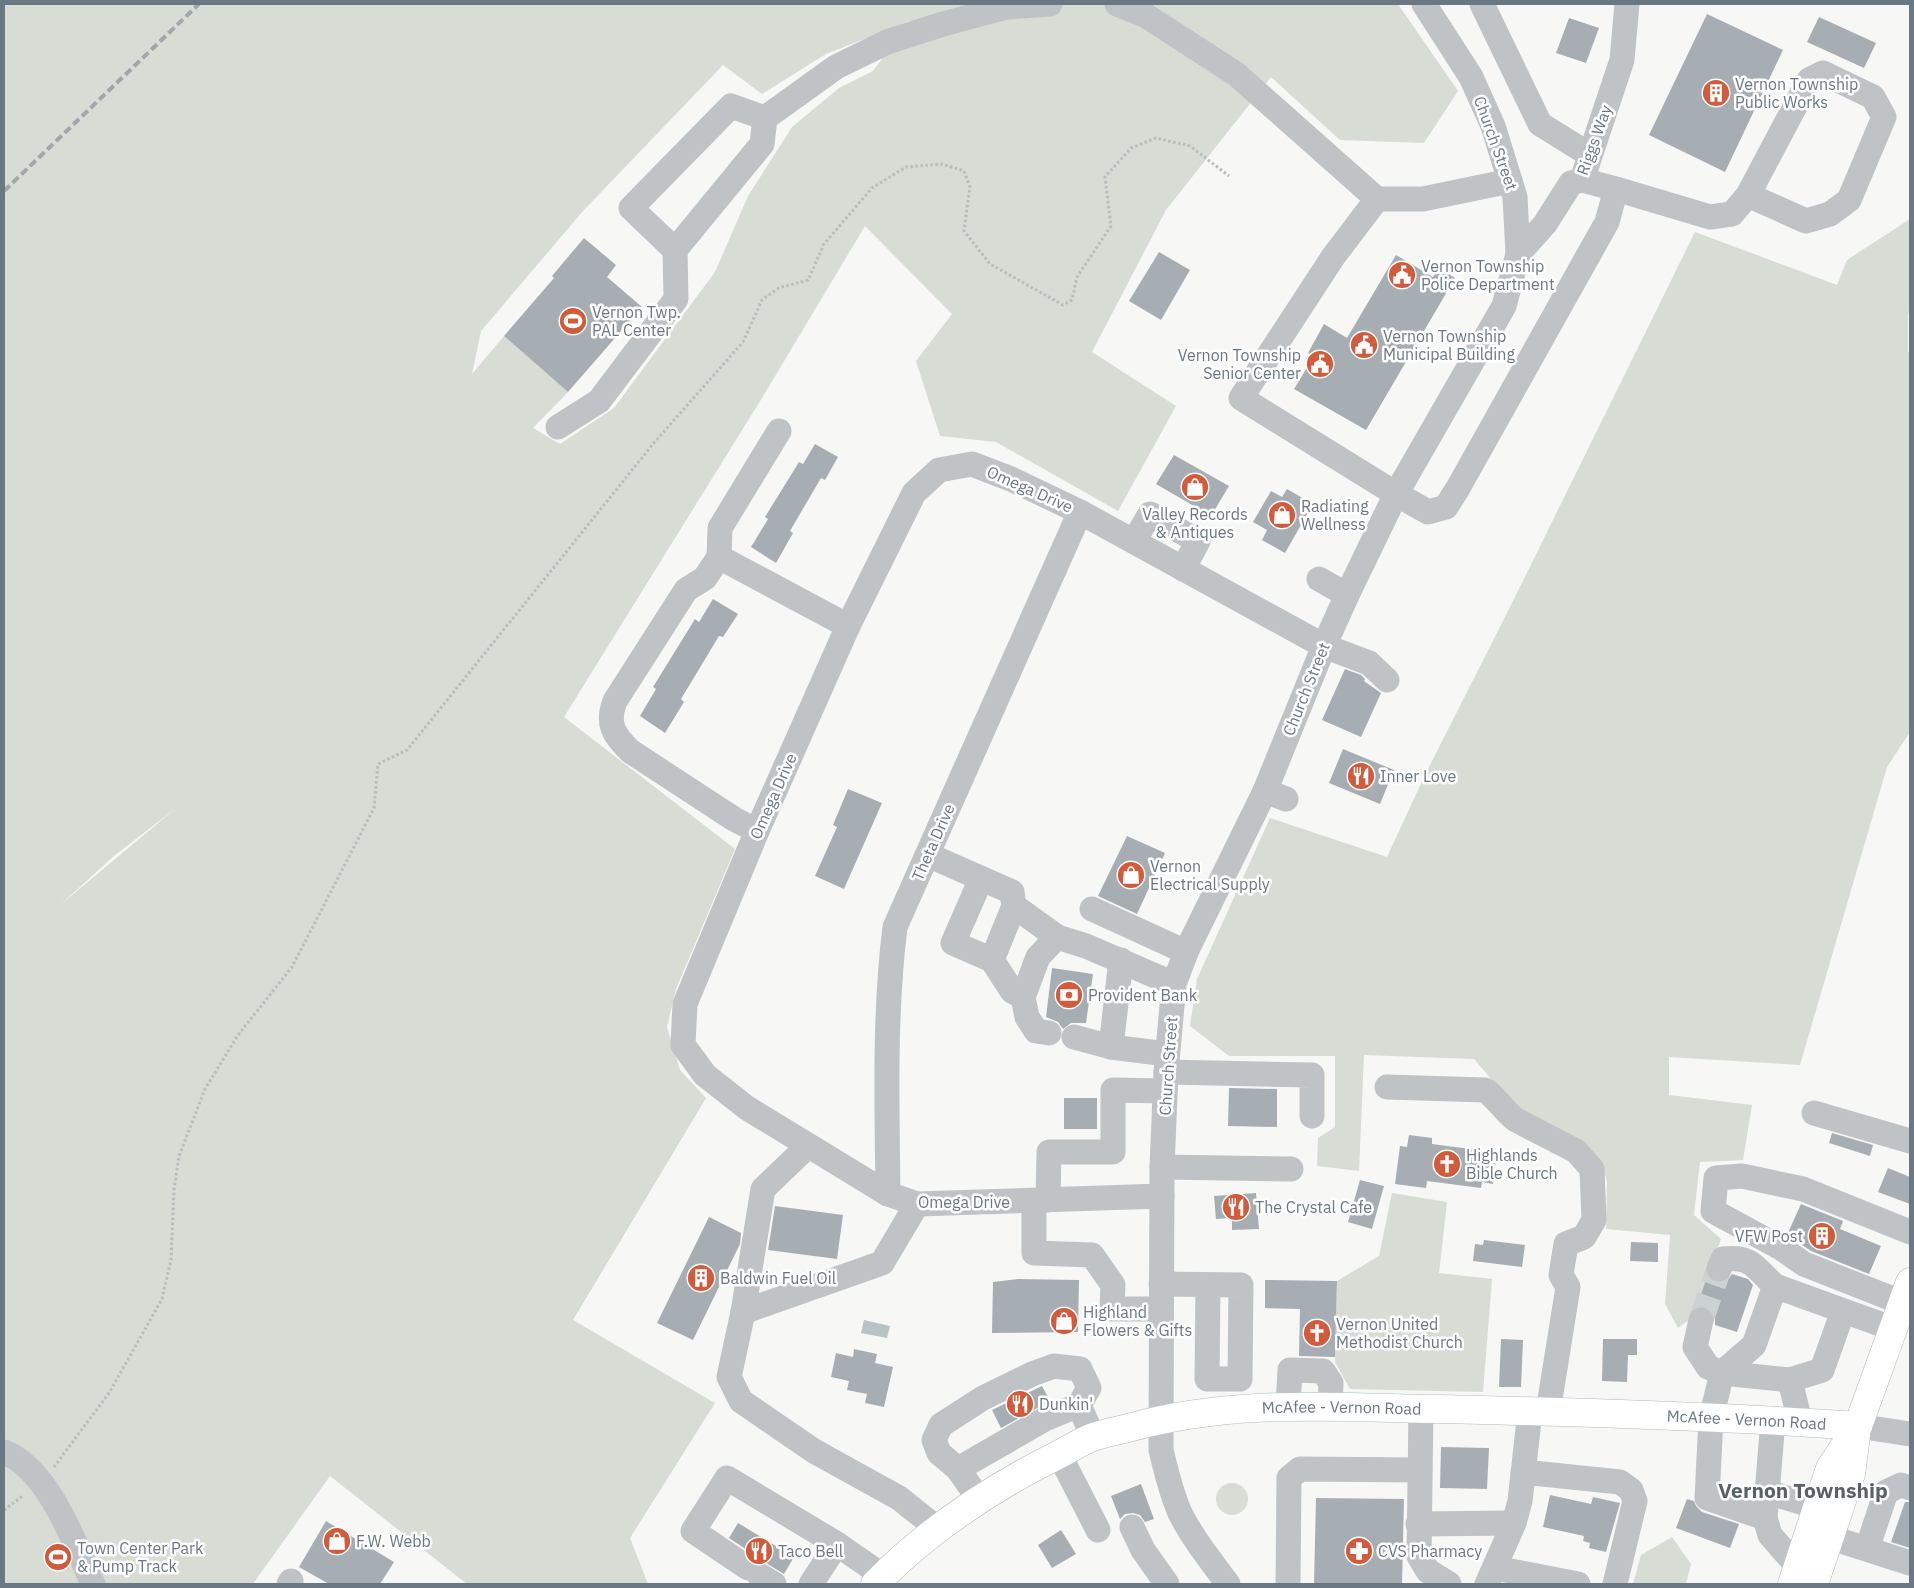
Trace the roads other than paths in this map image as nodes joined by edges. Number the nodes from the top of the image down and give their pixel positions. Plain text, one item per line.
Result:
1 (1050, 4) edge
2 (1117, 4) edge
3 (1424, 4) edge
4 (1482, 4) edge
5 (1627, 4) edge
6 (765, 118) junction
7 (1590, 155) junction
8 (1582, 180) junction
9 (1510, 181) junction
10 (1616, 189) junction
11 (1748, 195) junction
12 (1377, 199) junction
13 (675, 250) junction
14 (1518, 254) junction
15 (558, 427) dead end
16 (779, 431) dead end
17 (1396, 494) junction
18 (1080, 512) junction
19 (719, 557) junction
20 (1319, 579) dead end
21 (1347, 596) junction
22 (848, 626) junction
23 (1324, 646) junction
24 (1387, 680) dead end
25 (757, 831) junction
26 (928, 855) junction
27 (981, 879) junction
28 (1014, 906) junction
29 (1092, 909) dead end
30 (1057, 937) junction
31 (1186, 952) junction
32 (992, 960) junction
33 (1121, 960) junction
34 (1174, 984) junction
35 (1023, 997) junction
36 (1049, 1033) dead end
37 (1074, 1037) dead end
38 (1111, 1048) junction
39 (1166, 1073) junction
40 (1387, 1087) dead end
41 (1814, 1113) dead end
42 (1312, 1116) dead end
43 (1910, 1141) edge
44 (808, 1146) junction
45 (1162, 1167) junction
46 (1291, 1169) dead end
47 (888, 1194) junction
48 (1162, 1196) junction
49 (1041, 1201) junction
50 (917, 1204) junction
51 (1910, 1232) edge
52 (1719, 1269) tunnel mouth
53 (1161, 1284) junction
54 (1208, 1285) dead end
55 (1775, 1286) junction
56 (1161, 1309) junction
57 (1844, 1311) junction
58 (743, 1312) junction
59 (1903, 1312) edge
60 (1701, 1320) tunnel mouth
61 (1722, 1373) junction
62 (1790, 1380) junction
63 (1079, 1405) junction
64 (1288, 1406) junction
65 (1330, 1407) junction
66 (1421, 1409) junction
67 (1539, 1412) junction
68 (1711, 1418) junction
69 (1161, 1419) junction
70 (1773, 1420) junction
71 (1800, 1422) junction
72 (1858, 1426) junction
73 (1910, 1434) edge
74 (1093, 1437) junction
75 (4, 1452) edge
76 (1059, 1454) junction
77 (958, 1469) junction
78 (1419, 1470) junction
79 (1523, 1472) junction
80 (1910, 1488) edge
81 (1767, 1492) junction
82 (980, 1499) junction
83 (1817, 1507) junction
84 (1765, 1518) junction
85 (1514, 1523) junction
86 (1418, 1524) junction
87 (1132, 1527) dead end
88 (938, 1528) junction
89 (1098, 1530) dead end
90 (1829, 1537) junction
91 (837, 1544) junction
92 (1867, 1549) junction
93 (1910, 1563) edge
94 (760, 1576) edge
95 (1491, 1576) edge
96 (879, 1580) edge
97 (1806, 1581) edge
98 (1444, 1583) edge
99 (93, 1584) edge
100 (811, 1584) edge
101 (1167, 1584) edge
102 (1228, 1584) edge
103 (1288, 1584) edge
104 (1578, 1584) edge
105 (1615, 1584) edge

1 - 6 street
2 - 12 street
3 - 9 street, Church Street
4 - 7 street
5 - 7 street, Riggs Way
6 - 13 street
6 - 13 street
7 - 8 street, Riggs Way
8 - 10 street
8 - 14 street, Riggs Way
9 - 12 street
9 - 14 street, Church Street
10 - 11 street
10 - 17 street
11 - 11 street
12 - 17 street
13 - 15 street
14 - 17 street, Church Street
16 - 19 street
17 - 21 street, Church Street
18 - 22 street, Omega Drive
18 - 23 street, Omega Drive
18 - 26 street, Theta Drive
19 - 22 street
19 - 25 street
20 - 21 street
21 - 23 street, Church Street
22 - 25 street, Omega Drive
23 - 24 street, Omega Drive
23 - 31 street, Church Street
25 - 44 street, Omega Drive
26 - 27 street
26 - 47 street, Theta Drive
27 - 28 street
27 - 32 street
28 - 30 street
28 - 32 street
29 - 31 street
30 - 33 street
30 - 35 street
31 - 34 street, Church Street
32 - 35 street
33 - 34 street
33 - 38 street
34 - 39 street, Church Street
35 - 36 street
37 - 38 street
38 - 39 street
39 - 42 street
39 - 45 street, Church Street
39 - 49 street
40 - 67 street
41 - 43 street
44 - 47 street, Omega Drive
44 - 58 street
45 - 46 street
45 - 48 street, Church Street
47 - 50 street, Omega Drive
48 - 49 street, Omega Drive
48 - 53 street, Church Street
49 - 50 street, Omega Drive
49 - 56 street
50 - 58 street
51 - 59 street
52 - 55 street
53 - 54 street
53 - 56 street, Church Street
55 - 57 street
55 - 61 street
56 - 69 street, Church Street
57 - 59 street
57 - 62 street
58 - 88 street
59 - 72 main road
60 - 61 street
61 - 62 street
61 - 68 street
62 - 71 street
63 - 74 street
63 - 77 street
63 - 77 street
64 - 65 main road, McAfee - Vernon Road
64 - 65 street
64 - 69 main road, McAfee - Vernon Road
65 - 66 main road, McAfee - Vernon Road
66 - 67 main road, McAfee - Vernon Road
66 - 78 street
67 - 68 main road, McAfee - Vernon Road
67 - 79 street
68 - 70 main road, McAfee - Vernon Road
68 - 84 street
69 - 74 main road, McAfee - Vernon Road
69 - 102 street, Church Street
70 - 71 main road, McAfee - Vernon Road
70 - 81 street
71 - 72 main road, McAfee - Vernon Road
72 - 73 street
72 - 83 main road
72 - 90 main road
74 - 76 main road, McAfee - Vernon Road
75 - 99 street
76 - 82 main road, McAfee - Vernon Road
76 - 89 street
77 - 82 street
78 - 86 street
78 - 103 street
79 - 85 street
79 - 105 street
80 - 92 street
81 - 83 street
81 - 84 street
82 - 88 main road, McAfee - Vernon Road
83 - 97 main road
84 - 97 street
85 - 86 street
85 - 95 street
86 - 98 street
87 - 101 street
88 - 96 main road, McAfee - Vernon Road
90 - 92 street
90 - 97 main road
91 - 94 street
91 - 96 street
91 - 100 street
92 - 93 street
95 - 104 street

